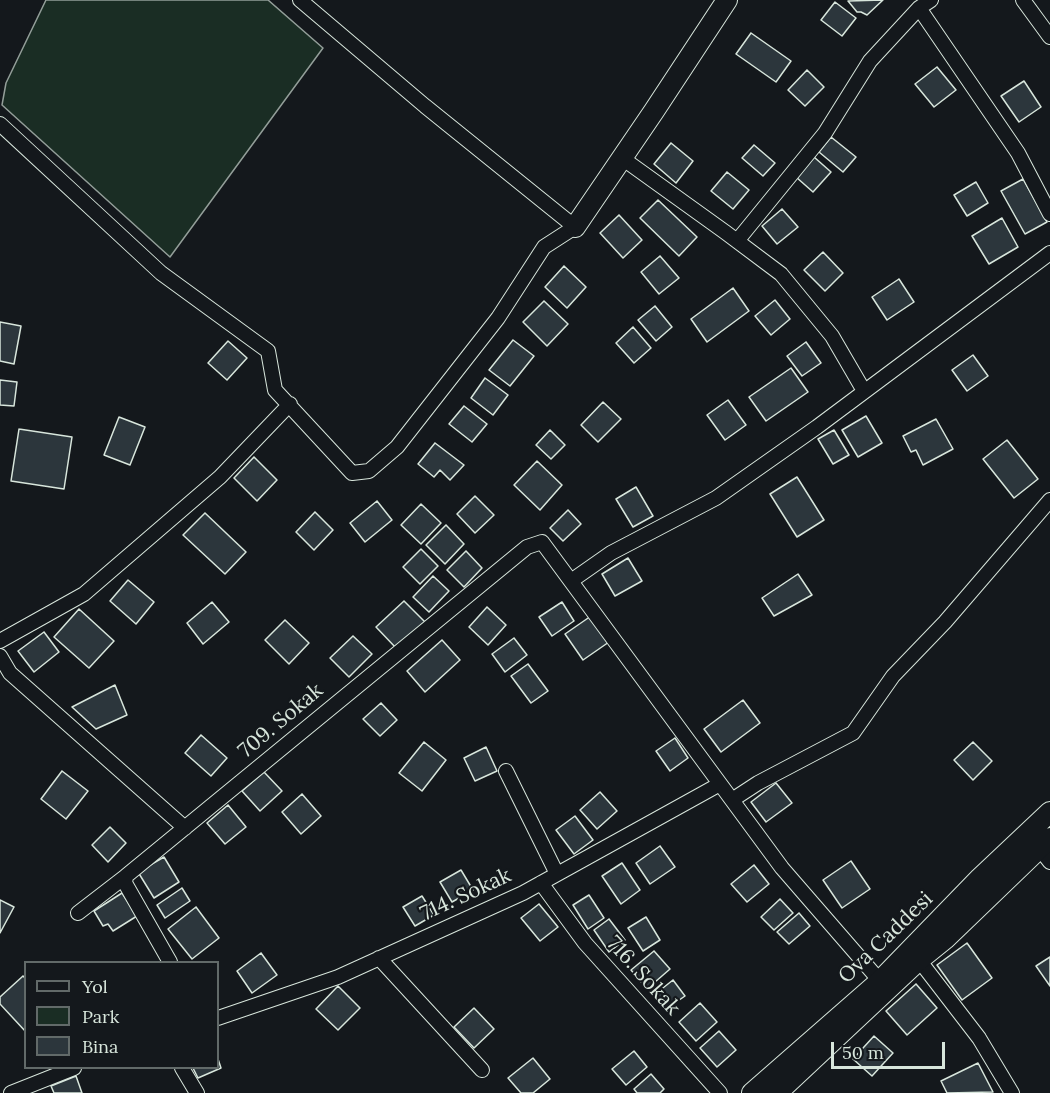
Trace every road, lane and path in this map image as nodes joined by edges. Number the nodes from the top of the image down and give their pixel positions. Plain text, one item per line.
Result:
1 (300, 0) edge
2 (727, 0) edge
3 (1023, 0) edge
4 (925, 4) edge
5 (1050, 37) edge
6 (0, 124) edge
7 (622, 158) junction
8 (1050, 214) edge
9 (575, 227) junction
10 (737, 241) junction
11 (1050, 253) edge
12 (864, 391) junction
13 (290, 404) junction
14 (1050, 500) edge
15 (571, 581) junction
16 (0, 641) edge
17 (0, 656) edge
18 (506, 771) dead end
19 (720, 784) junction
20 (732, 800) junction
21 (1050, 812) edge
22 (184, 828) junction
23 (1046, 849) edge
24 (557, 874) junction
25 (126, 876) junction
26 (542, 883) junction
27 (78, 913) dead end
28 (379, 958) junction
29 (919, 960) junction
30 (169, 961) edge
31 (880, 981) junction
32 (219, 1018) edge
33 (71, 1069) edge
34 (183, 1069) edge
35 (482, 1070) dead end
36 (11, 1093) edge
37 (197, 1093) edge
38 (720, 1093) edge
39 (752, 1093) edge
40 (777, 1093) edge
41 (1012, 1093) edge

1 - 9 street
2 - 7 street
3 - 5 street
4 - 8 street
4 - 10 street
6 - 13 street
7 - 9 street
7 - 10 street
9 - 13 street
10 - 12 street
11 - 12 street
12 - 15 street
13 - 16 street
14 - 20 street
15 - 19 street
15 - 22 street, 709. Sokak
17 - 22 street
18 - 24 street
19 - 20 street
19 - 24 street, 714. Sokak
20 - 31 street
21 - 31 street, Ova Caddesi
22 - 25 street, 709. Sokak
23 - 29 street, Ova Caddesi
24 - 26 street, 714. Sokak
25 - 27 street, 709. Sokak
25 - 30 street
26 - 28 street, 714. Sokak
26 - 38 street, 716. Sokak
28 - 32 street, 714. Sokak
28 - 35 street
29 - 40 street, Ova Caddesi
29 - 41 street
31 - 39 street, Ova Caddesi
33 - 36 street
34 - 37 street

